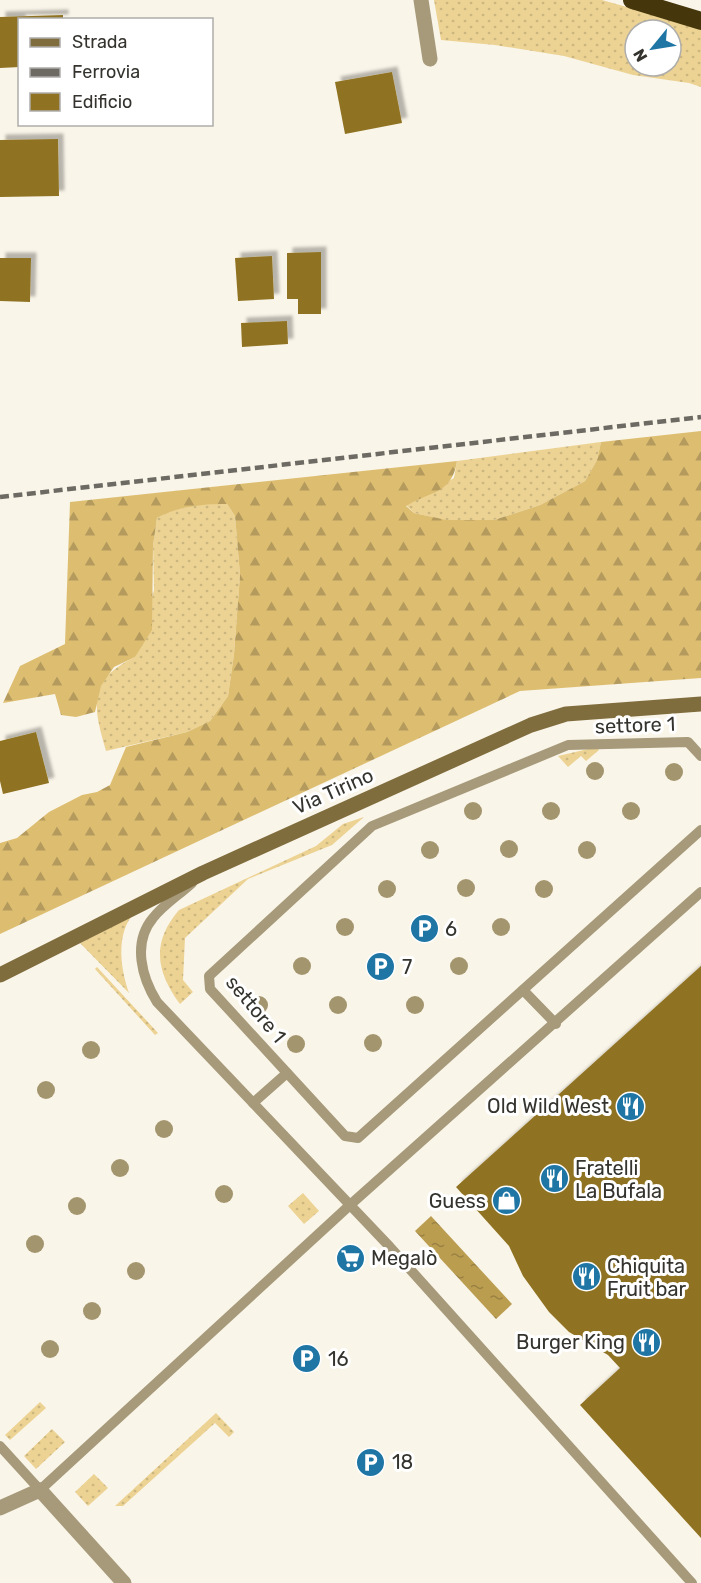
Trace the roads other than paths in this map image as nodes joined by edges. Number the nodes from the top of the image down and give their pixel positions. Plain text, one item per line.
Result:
1 (422, 0) edge
2 (632, 0) edge
3 (701, 21) edge
4 (430, 58) dead end
5 (701, 704) edge
6 (701, 756) edge
7 (701, 830) edge
8 (203, 873) junction
9 (701, 892) edge
10 (0, 975) edge
11 (523, 990) junction
12 (556, 1024) junction
13 (287, 1072) junction
14 (253, 1103) junction
15 (350, 1205) junction
16 (0, 1446) edge
17 (40, 1490) junction
18 (0, 1508) edge
19 (124, 1583) edge
20 (692, 1583) edge

1 - 4 street
2 - 3 highway
5 - 8 street, Via Tirino
6 - 13 lane, settore 1
7 - 11 lane, settore 1
8 - 10 street, Via Tirino
8 - 14 lane
9 - 12 lane
11 - 12 lane
11 - 13 lane, settore 1
12 - 15 lane
13 - 14 lane
14 - 15 lane
15 - 17 lane
15 - 20 lane
16 - 17 lane
17 - 18 street
17 - 19 street

